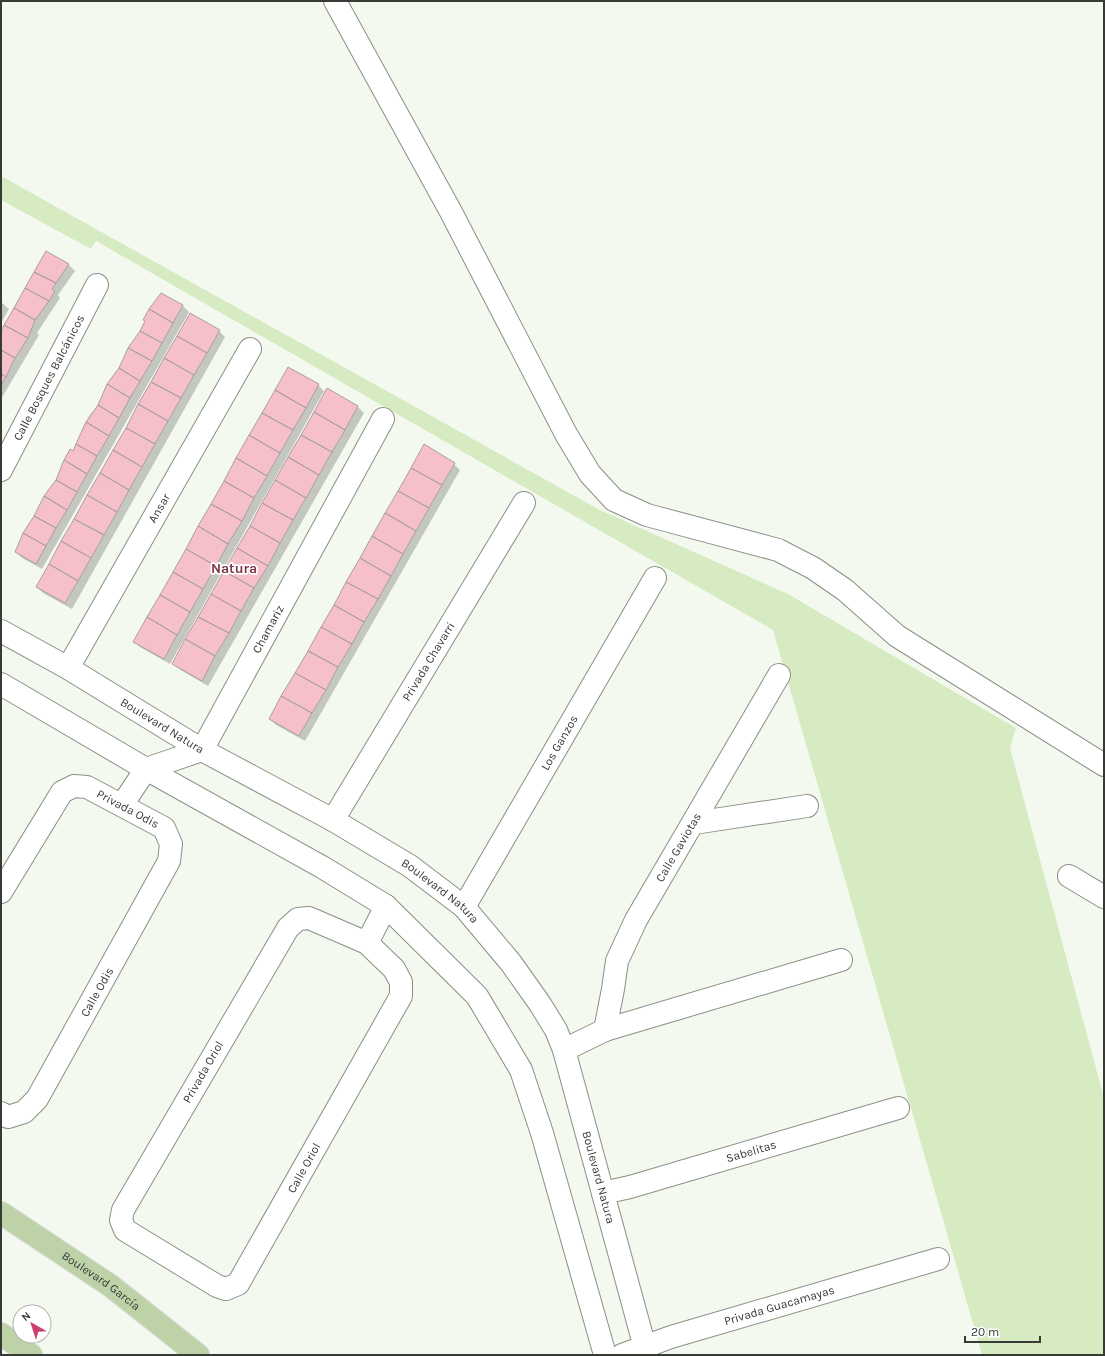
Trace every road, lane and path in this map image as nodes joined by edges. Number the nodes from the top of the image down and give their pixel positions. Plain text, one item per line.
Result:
1 (334, 1) edge
2 (98, 286) dead end
3 (250, 349) dead end
4 (383, 419) dead end
5 (1, 470) edge
6 (524, 503) dead end
7 (655, 578) dead end
8 (1, 631) edge
9 (68, 668) junction
10 (778, 675) dead end
11 (1, 684) edge
12 (202, 750) junction
13 (1104, 765) edge
14 (146, 769) junction
15 (122, 805) junction
16 (807, 806) dead end
17 (333, 820) junction
18 (694, 823) junction
19 (171, 844) joint
20 (1069, 876) dead end
21 (1, 892) edge
22 (1104, 897) edge
23 (386, 906) junction
24 (464, 907) junction
25 (298, 919) joint
26 (367, 942) junction
27 (841, 960) dead end
28 (605, 1030) junction
29 (564, 1050) junction
30 (898, 1108) dead end
31 (1, 1113) edge
32 (603, 1193) junction
33 (1, 1213) edge
34 (125, 1230) joint
35 (938, 1259) dead end
36 (1, 1334) edge
37 (645, 1350) edge
38 (31, 1355) edge
39 (198, 1355) edge
40 (605, 1355) edge
41 (622, 1355) edge

1 - 13 street
2 - 5 street, Calle Bosques Balcánicos
3 - 9 street, Ansar
4 - 12 street, Chamariz
6 - 17 street, Privada Chavarri
7 - 24 street, Los Ganzos
8 - 9 street, Boulevard Natura
9 - 12 street, Boulevard Natura
10 - 18 street, Calle Gaviotas
11 - 14 street
12 - 14 street
12 - 17 street, Boulevard Natura
14 - 15 street
14 - 23 street
15 - 19 street, Privada Odis
15 - 21 street, Privada Odis
16 - 18 street
17 - 24 street, Boulevard Natura
18 - 28 street, Calle Gaviotas
19 - 31 street, Calle Odis
20 - 22 street
23 - 26 street
23 - 40 street
24 - 29 street, Boulevard Natura
25 - 26 street, Calle Oriol
25 - 34 street, Privada Oriol
26 - 34 street, Calle Oriol
27 - 28 street
28 - 29 street
29 - 32 street, Boulevard Natura
30 - 32 street, Sabelitas
32 - 37 street, Boulevard Natura
33 - 39 main road, Boulevard García
35 - 37 street, Privada Guacamayas
36 - 38 main road
37 - 41 street, Privada Guacamayas

